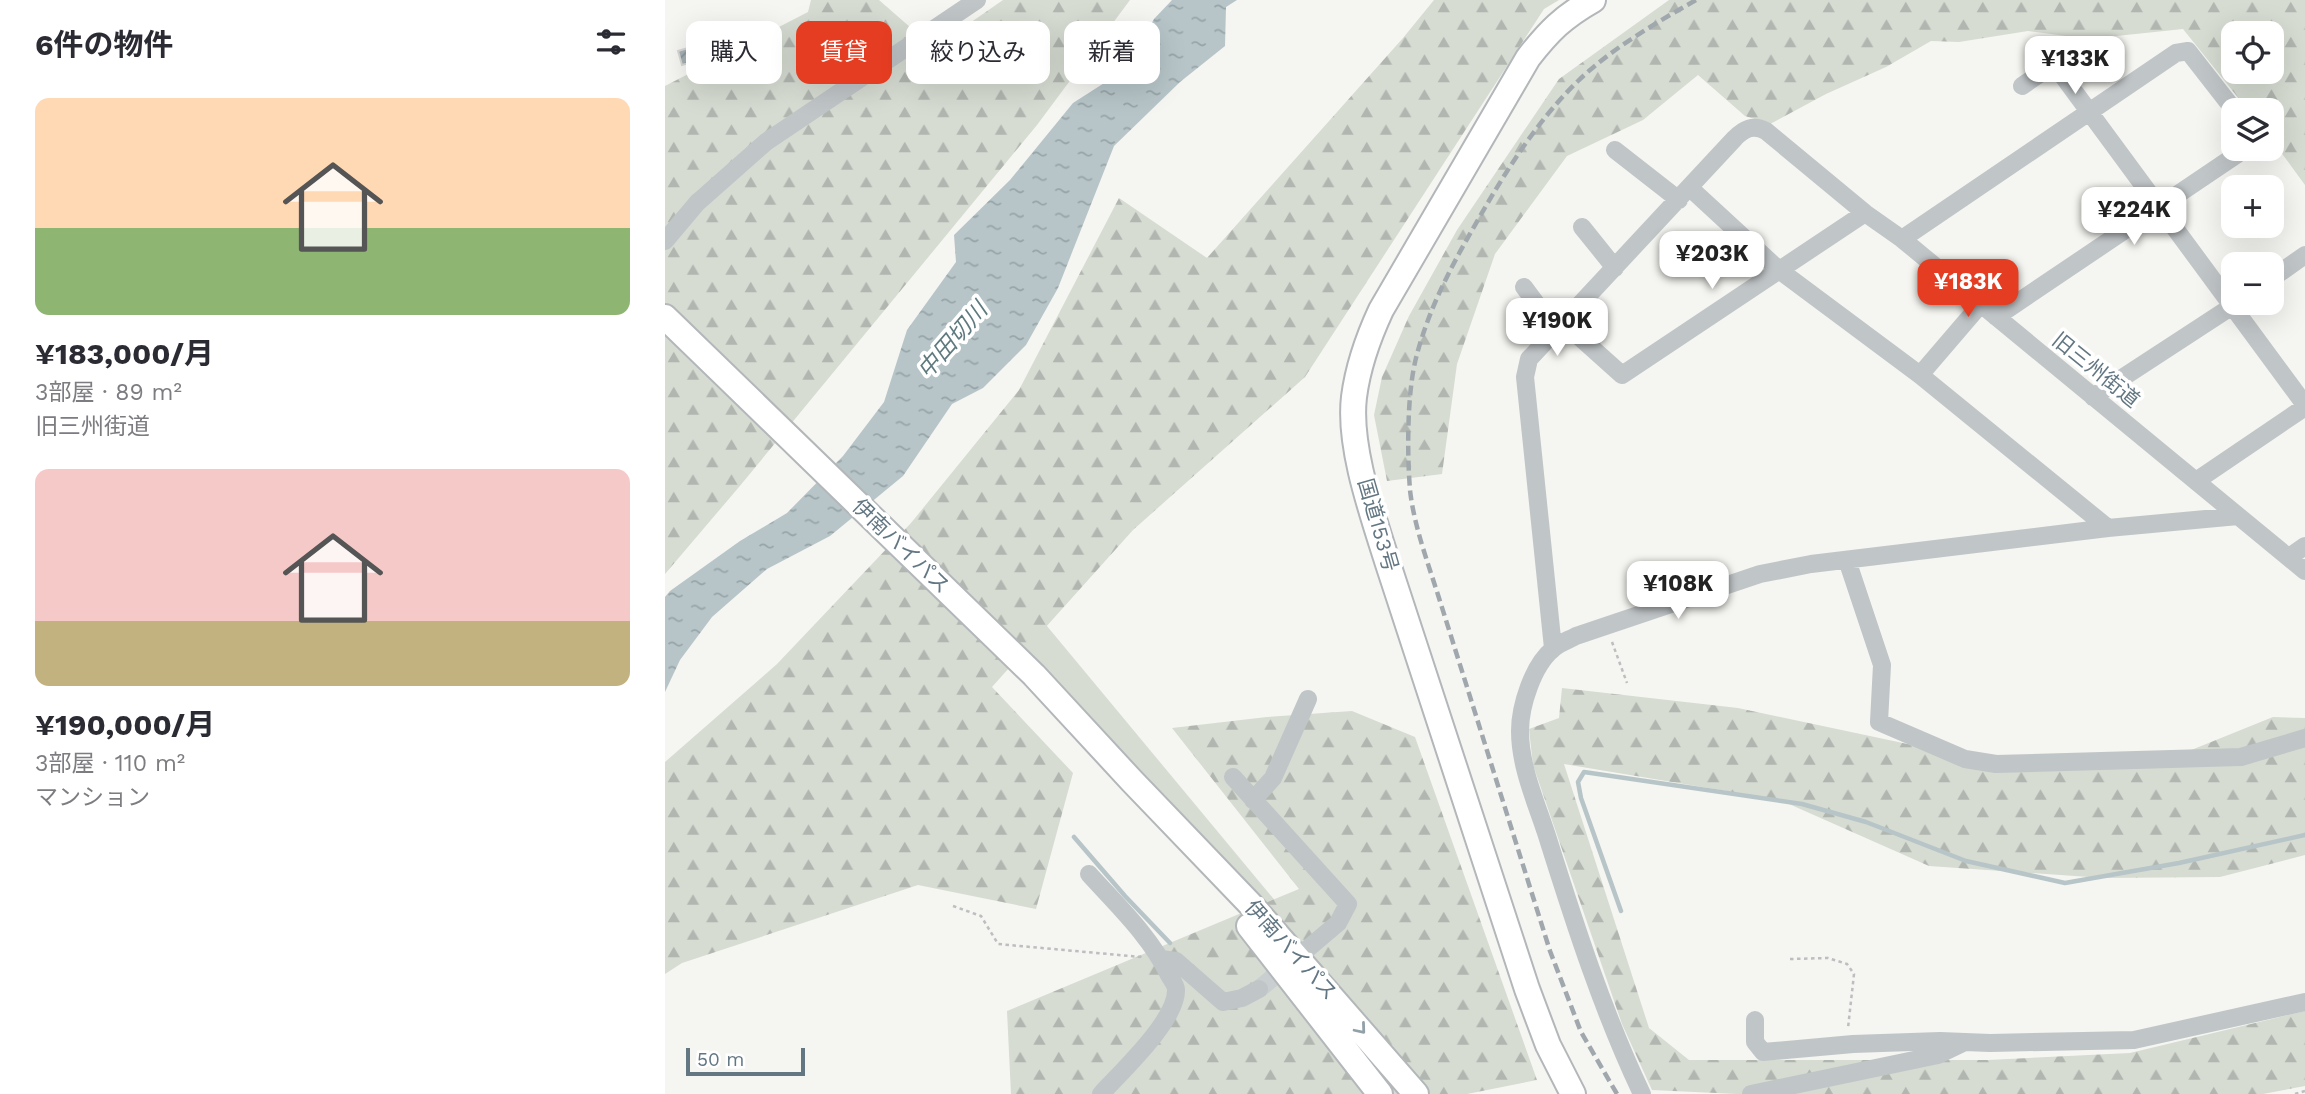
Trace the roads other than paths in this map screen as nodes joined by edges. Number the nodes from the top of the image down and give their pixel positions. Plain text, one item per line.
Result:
1 (977, 0) edge
2 (1593, 0) edge
3 (2022, 86) dead end
4 (2225, 98) edge
5 (2088, 111) junction
6 (1615, 150) dead end
7 (2227, 161) edge
8 (1685, 194) junction
9 (2160, 207) junction
10 (1865, 213) junction
11 (1582, 227) dead end
12 (1902, 239) junction
13 (665, 241) edge
14 (2305, 255) edge
15 (1615, 268) junction
16 (1779, 270) junction
17 (2284, 270) edge
18 (1524, 287) dead end
19 (2221, 288) edge
20 (1980, 305) junction
21 (2221, 313) edge
22 (2241, 315) edge
23 (665, 317) edge
24 (1996, 317) junction
25 (1560, 326) junction
26 (1920, 376) junction
27 (2093, 397) junction
28 (2305, 406) edge
29 (2196, 481) junction
30 (2238, 516) junction
31 (2108, 528) junction
32 (2305, 546) edge
33 (2289, 557) junction
34 (1847, 560) junction
35 (2305, 570) edge
36 (1553, 648) junction
37 (1308, 699) dead end
38 (2305, 738) edge
39 (1233, 777) dead end
40 (1132, 782) junction
41 (1253, 800) junction
42 (1089, 874) dead end
43 (1305, 951) tunnel mouth
44 (1161, 959) junction
45 (1259, 989) tunnel mouth
46 (2305, 1002) edge
47 (1755, 1020) dead end
48 (1966, 1042) junction
49 (1101, 1094) edge
50 (1380, 1094) edge
51 (1416, 1094) edge
52 (1573, 1094) edge
53 (1641, 1094) edge
54 (1751, 1094) edge

1 - 13 street
2 - 52 highway, 国道153号
3 - 5 street
4 - 5 street
5 - 9 street
5 - 12 street
6 - 8 street
7 - 9 street
8 - 10 street, 旧三州街道
8 - 15 street
8 - 16 street
9 - 19 street
9 - 24 street
10 - 12 street, 旧三州街道
10 - 16 street
11 - 15 street
12 - 20 street, 旧三州街道
14 - 17 street
15 - 25 street
16 - 25 street
16 - 26 street
18 - 25 street
20 - 24 street, 旧三州街道
20 - 26 street
21 - 27 street
22 - 28 street
23 - 40 highway, 伊南バイパス
24 - 27 street, 旧三州街道
25 - 36 street
26 - 31 street
27 - 29 street, 旧三州街道
28 - 29 street
29 - 30 street, 旧三州街道
30 - 31 street
30 - 33 street, 旧三州街道
31 - 34 street
32 - 33 street
33 - 35 street, 旧三州街道
34 - 36 street
34 - 38 street
36 - 53 street
37 - 41 street
39 - 41 street
40 - 50 highway, 伊南バイパス
40 -> 51 highway, 伊南バイパス
41 - 43 street
42 - 44 street
44 - 45 street
44 - 49 street
46 - 48 street
47 - 48 street
48 - 54 street

